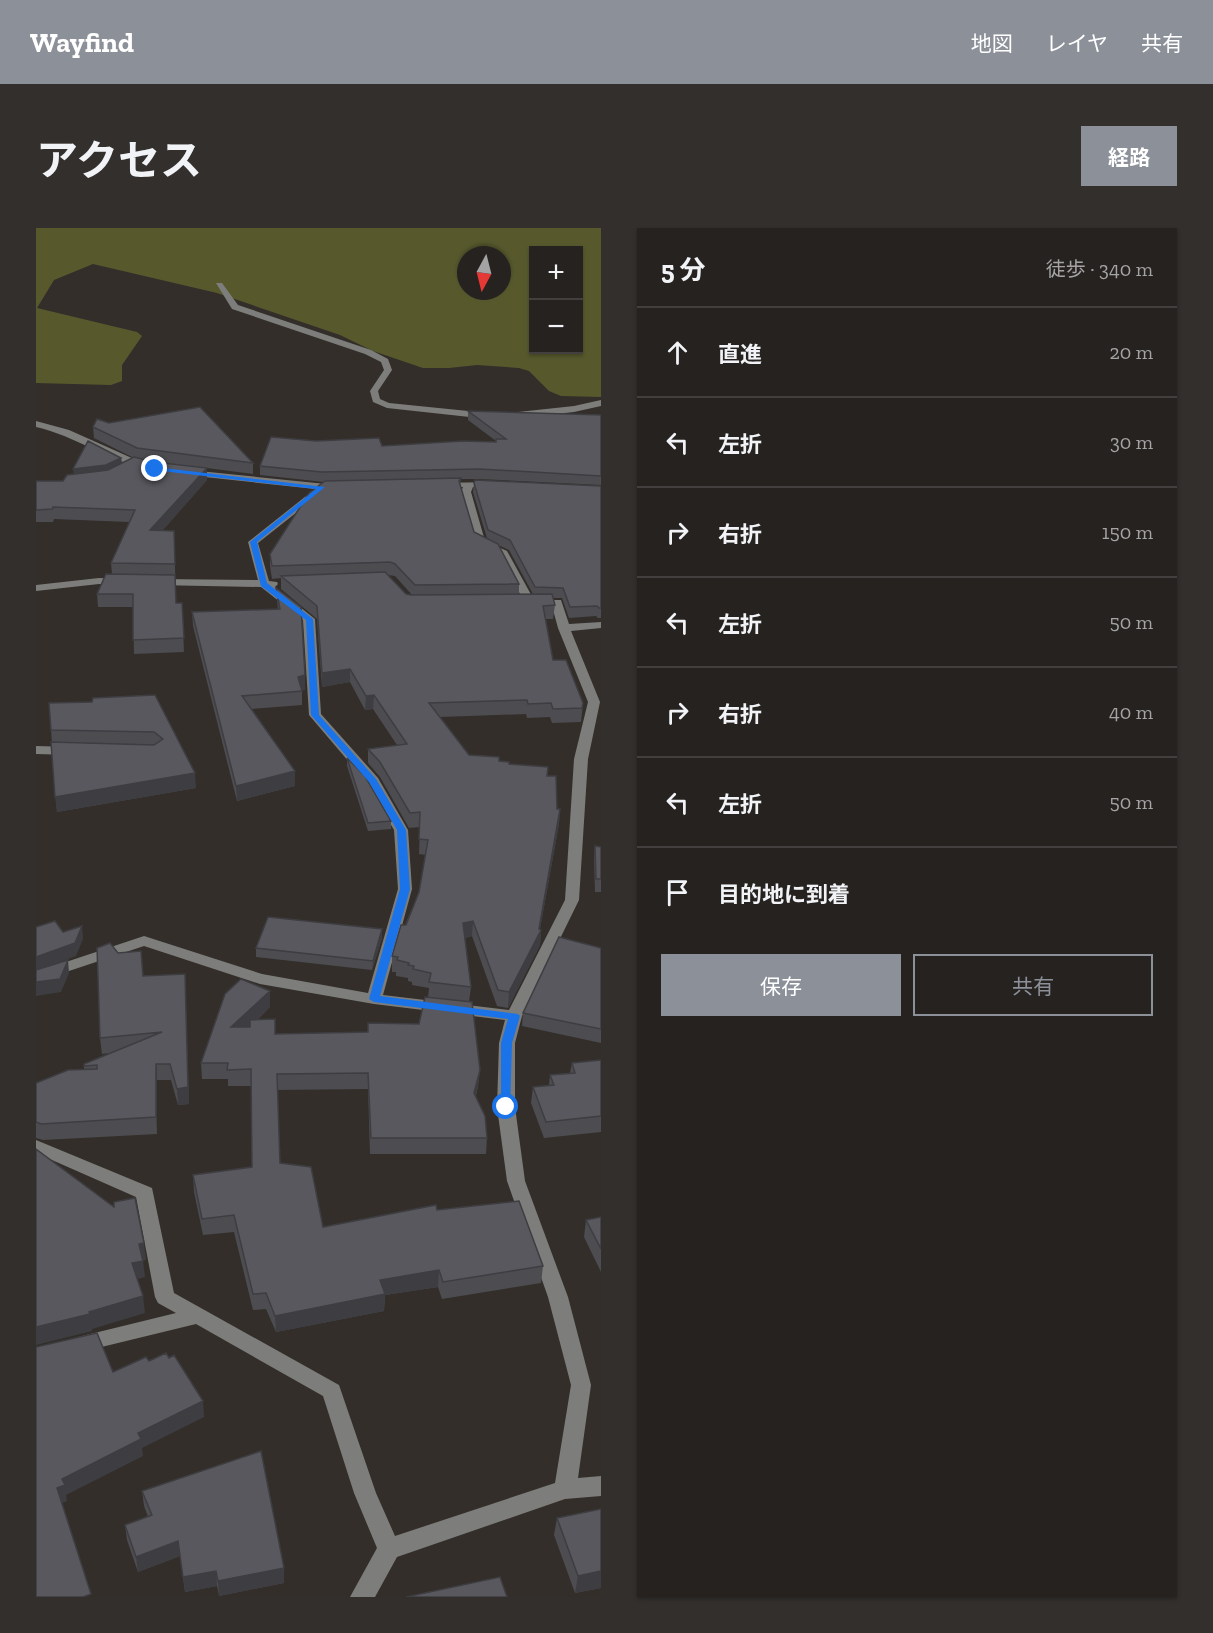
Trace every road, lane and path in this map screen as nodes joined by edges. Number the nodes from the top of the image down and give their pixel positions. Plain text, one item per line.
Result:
1 (219, 285) dead end
2 (601, 403) edge
3 (499, 416) edge
4 (510, 416) edge
5 (36, 424) edge
6 (155, 469) edge
7 (176, 471) edge
8 (470, 484) junction
9 (425, 485) edge
10 (501, 485) edge
11 (264, 584) junction
12 (286, 584) edge
13 (36, 588) edge
14 (601, 625) edge
15 (564, 628) junction
16 (596, 720) edge
17 (36, 750) edge
18 (83, 752) edge
19 (36, 977) edge
20 (374, 999) junction
21 (514, 1016) junction
22 (36, 1146) edge
23 (198, 1316) junction
24 (59, 1349) edge
25 (601, 1486) edge
26 (565, 1489) junction
27 (389, 1549) junction
28 (362, 1597) edge

1 - 3 street
2 - 4 street
5 - 6 street
7 - 11 street
8 - 9 street
8 - 10 street
8 - 15 street
11 - 12 street
11 - 13 street
11 - 20 street
14 - 15 street
15 - 16 street
16 - 21 street
17 - 18 street
19 - 20 street
20 - 21 street
21 - 26 street
22 - 23 street
23 - 24 street
23 - 27 street
25 - 26 street
26 - 27 street
27 - 28 street

